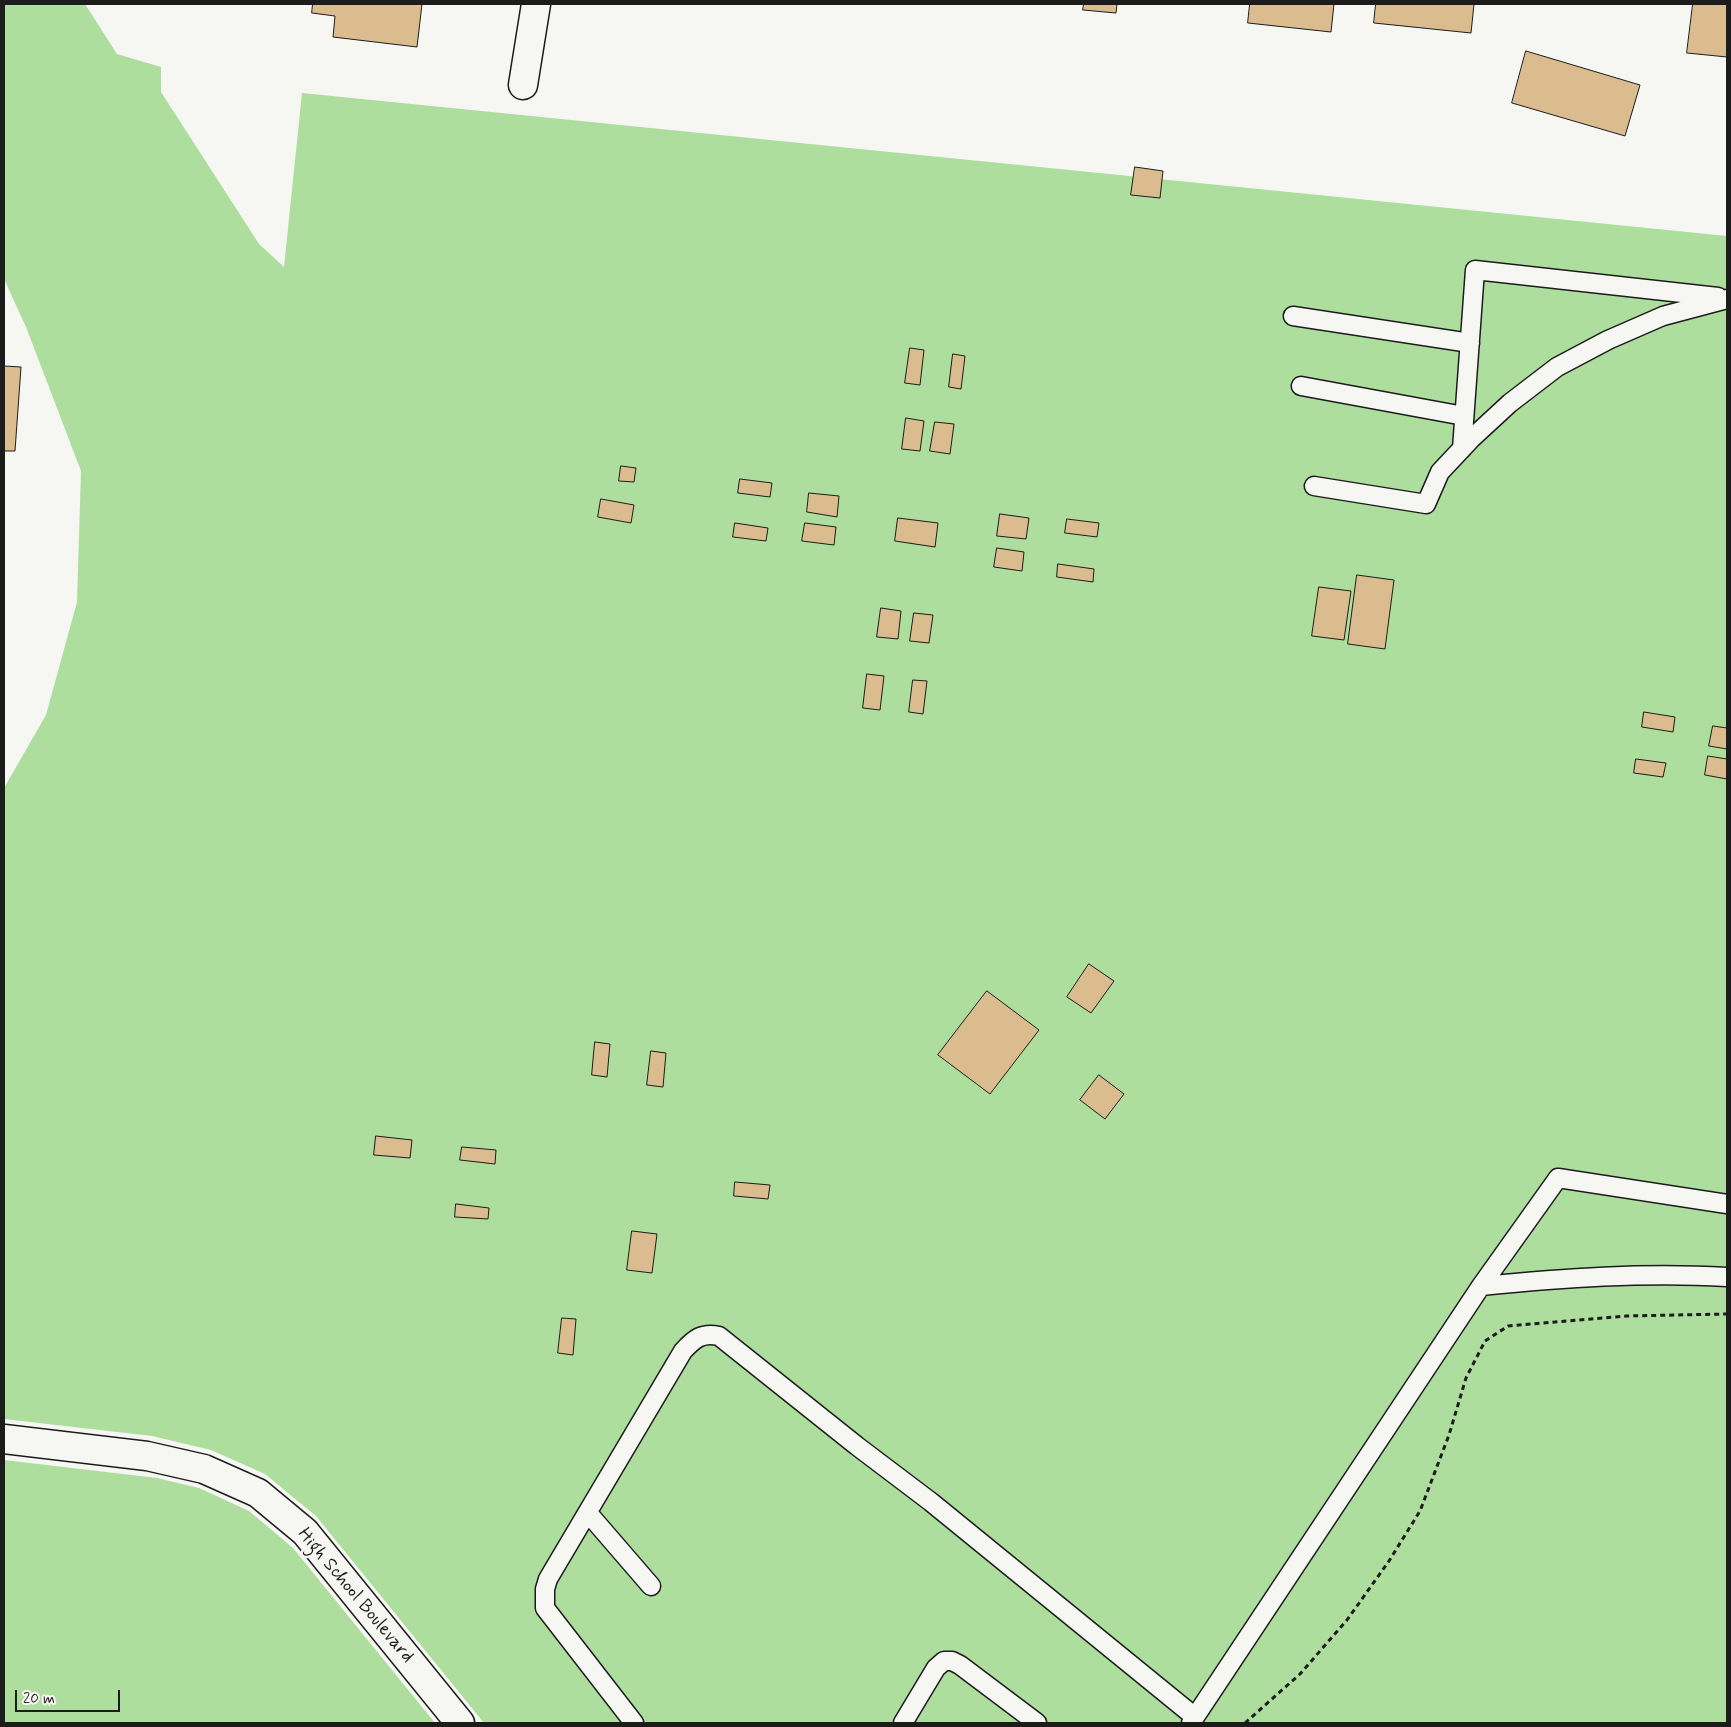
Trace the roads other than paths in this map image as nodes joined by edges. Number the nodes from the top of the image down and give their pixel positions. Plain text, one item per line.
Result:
1 (536, 4) edge
2 (523, 85) dead end
3 (1727, 298) edge
4 (1293, 316) dead end
5 (1470, 343) junction
6 (1301, 386) dead end
7 (1464, 416) junction
8 (1462, 449) junction
9 (1314, 486) dead end
10 (1727, 1204) edge
11 (1727, 1277) edge
12 (1481, 1286) junction
13 (4, 1439) edge
14 (588, 1513) junction
15 (651, 1586) dead end
16 (1193, 1720) edge
17 (460, 1723) edge
18 (634, 1723) edge
19 (902, 1723) edge
20 (1037, 1723) edge

1 - 2 street
3 - 5 lane
3 - 8 lane
4 - 5 lane
5 - 7 lane
6 - 7 lane
7 - 8 lane
8 - 9 lane
10 - 12 lane
11 - 12 lane
12 - 16 lane
13 - 17 street, High School Boulevard
14 - 15 lane
14 - 16 lane
14 - 18 lane
19 - 20 lane

